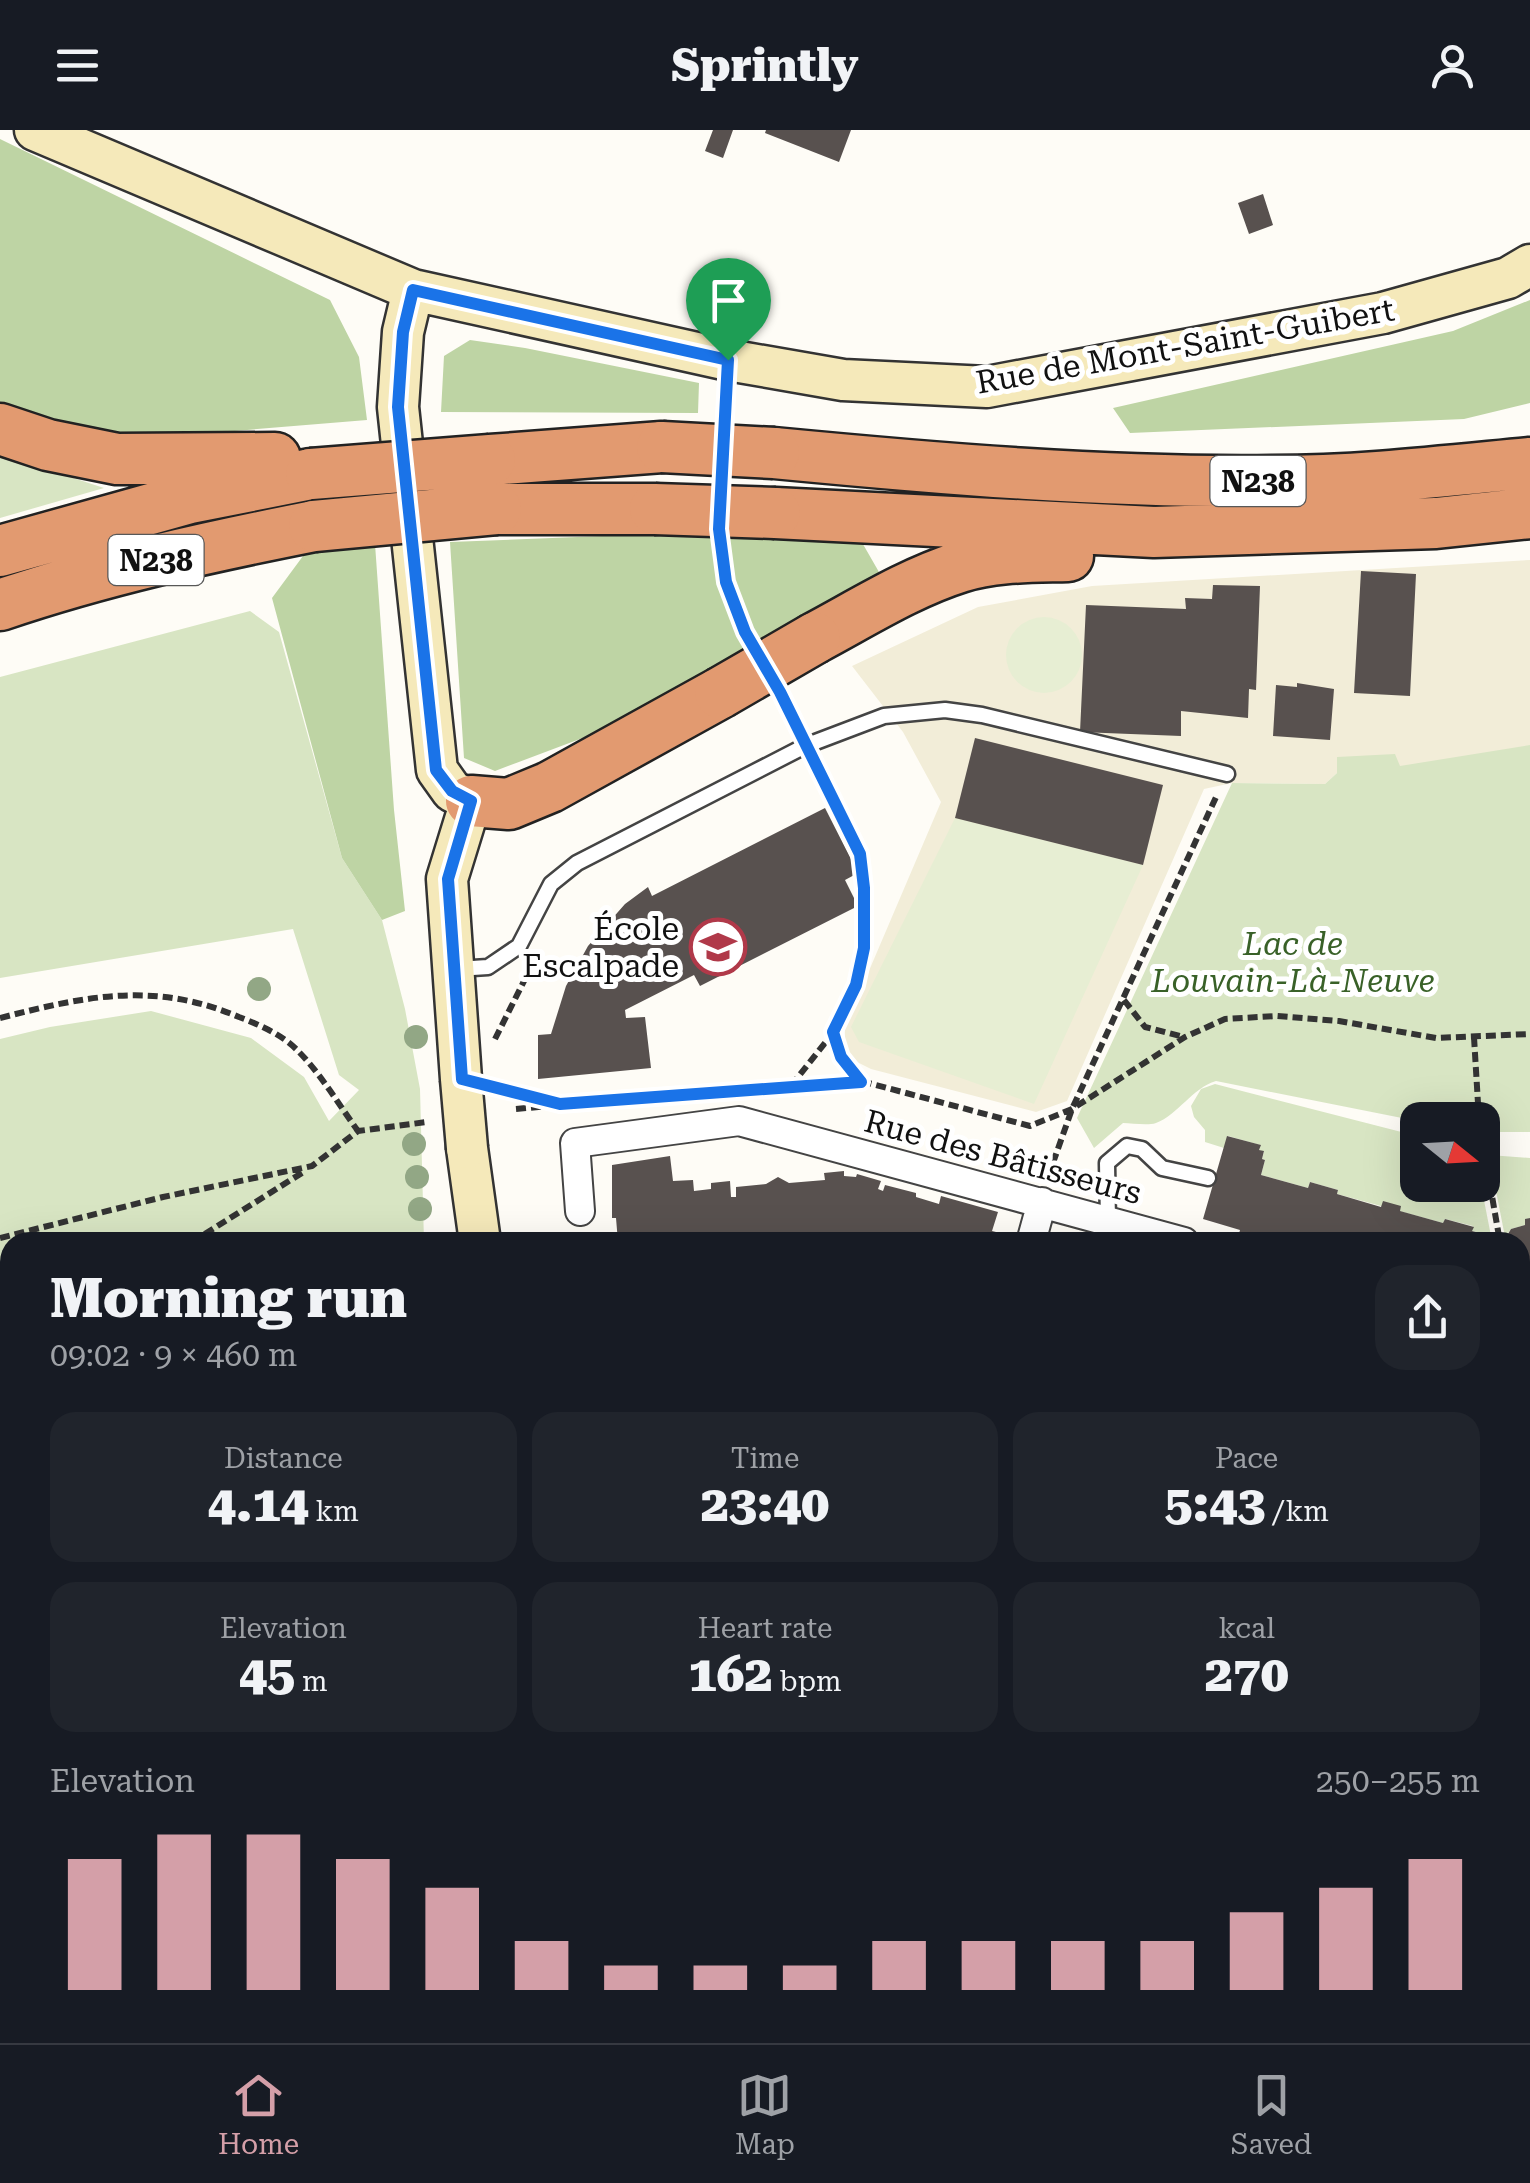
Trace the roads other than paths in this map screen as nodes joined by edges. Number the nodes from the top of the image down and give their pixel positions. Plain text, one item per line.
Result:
1 (35, 130) edge
2 (1530, 266) edge
3 (413, 290) junction
4 (0, 429) edge
5 (1530, 462) edge
6 (311, 474) junction
7 (1530, 512) edge
8 (1154, 532) junction
9 (0, 552) edge
10 (0, 605) edge
11 (1227, 774) road end
12 (471, 801) junction
13 (452, 969) junction
14 (1208, 1178) dead end
15 (1042, 1202) junction
16 (580, 1211) dead end
17 (1108, 1223) junction
18 (479, 1232) edge
19 (1034, 1232) edge
20 (1144, 1232) edge

1 - 3 street, Rue de Mont-Saint-Guibert
2 - 3 street, Rue de Mont-Saint-Guibert
3 - 12 street
4 - 6 highway
5 - 6 highway, N238, bridge
6 - 9 highway, N238
7 - 8 highway, N238
8 - 10 highway, N238, bridge
8 - 12 highway, bridge
11 - 13 lane
12 - 13 street
13 - 18 street, bridge
14 - 17 lane
15 - 16 street, Rue des Bâtisseurs
15 - 17 street, Rue des Bâtisseurs
15 - 19 street
17 - 20 street, Rue des Bâtisseurs

